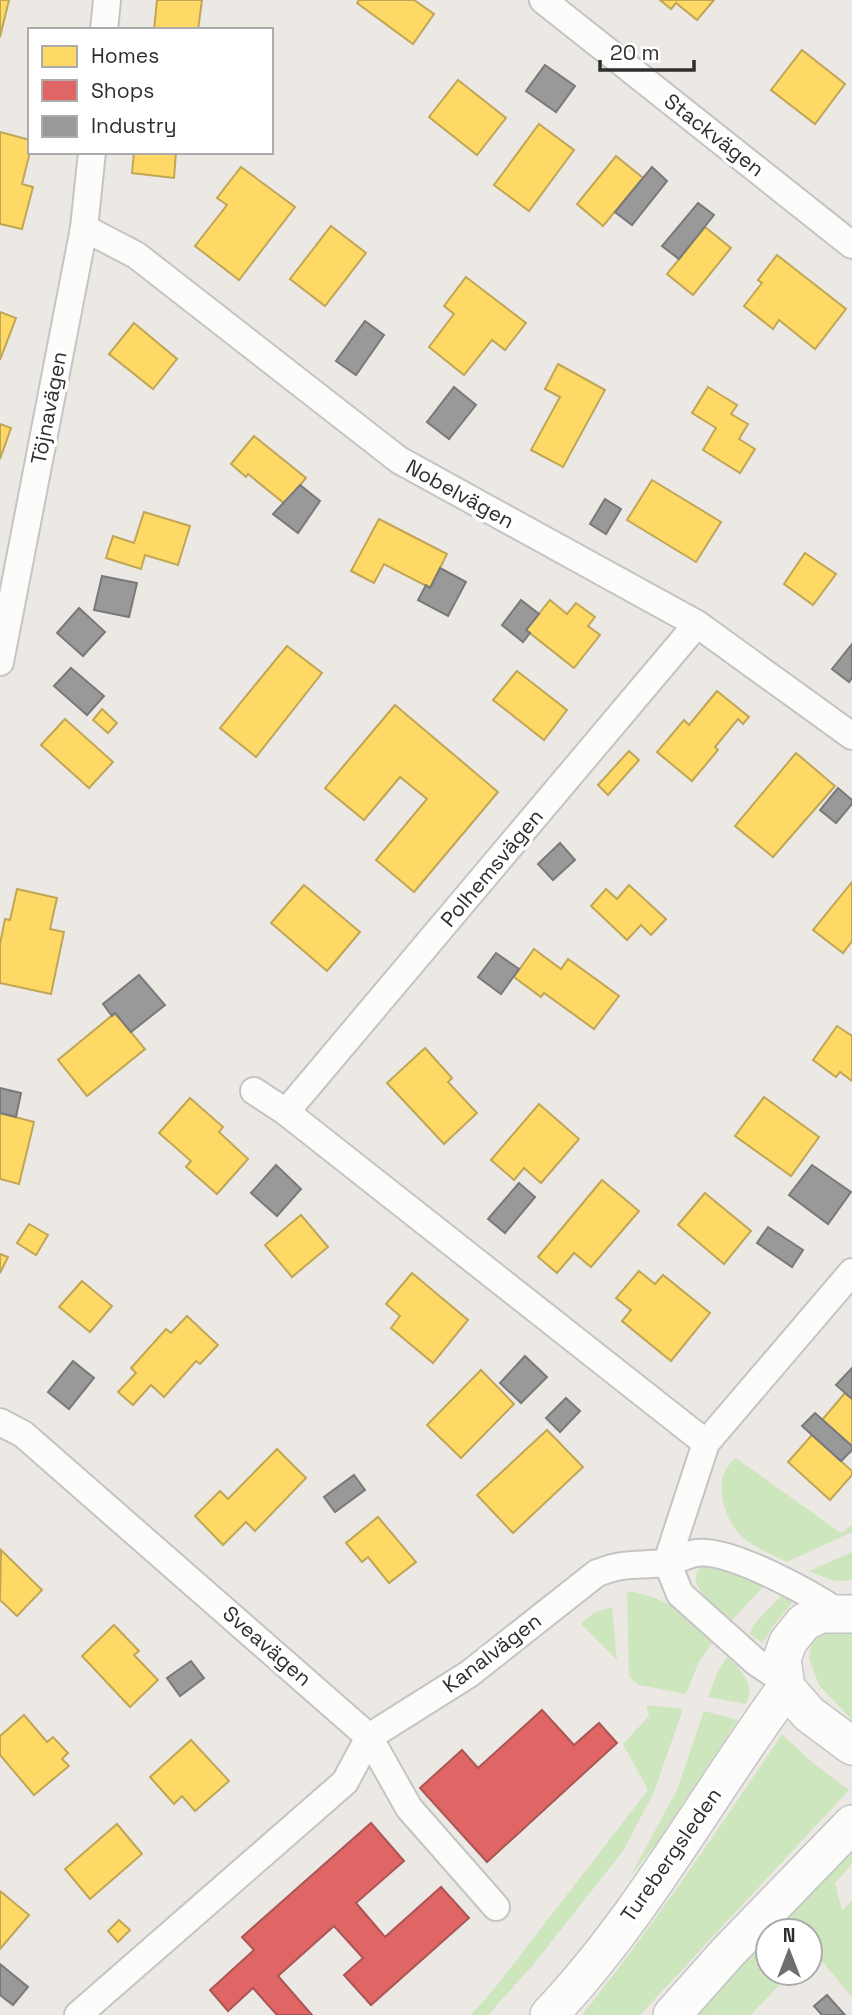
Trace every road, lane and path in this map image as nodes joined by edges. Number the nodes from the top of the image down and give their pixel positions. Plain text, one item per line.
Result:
1 (107, 0) edge
2 (543, 0) edge
3 (104, 28) edge
4 (92, 154) edge
5 (84, 228) junction
6 (852, 245) edge
7 (697, 624) junction
8 (0, 662) edge
9 (852, 736) edge
10 (254, 1091) dead end
11 (286, 1112) junction
12 (852, 1272) edge
13 (0, 1422) edge
14 (706, 1443) junction
15 (667, 1562) junction
16 (845, 1613) edge
17 (785, 1685) junction
18 (369, 1737) junction
19 (852, 1746) edge
20 (852, 1824) edge
21 (496, 1907) dead end
22 (78, 2015) edge
23 (549, 2015) edge
24 (672, 2015) edge

1 - 3 street
2 - 6 street, Stackvägen
4 - 5 street, Töjnavägen
5 - 7 street, Nobelvägen
5 - 8 street, Töjnavägen
7 - 9 street, Nobelvägen
7 - 11 street, Polhemsvägen
10 - 11 street
11 - 14 street
12 - 14 street
13 - 18 street, Sveavägen
14 - 15 street
15 - 16 street, Kanalvägen
15 - 17 street
15 - 18 street, Kanalvägen
16 - 17 main road
17 - 19 main road
17 - 23 main road, Turebergsleden
18 - 21 street, Sveavägen
18 - 22 street, Kanalvägen
20 - 24 main road

